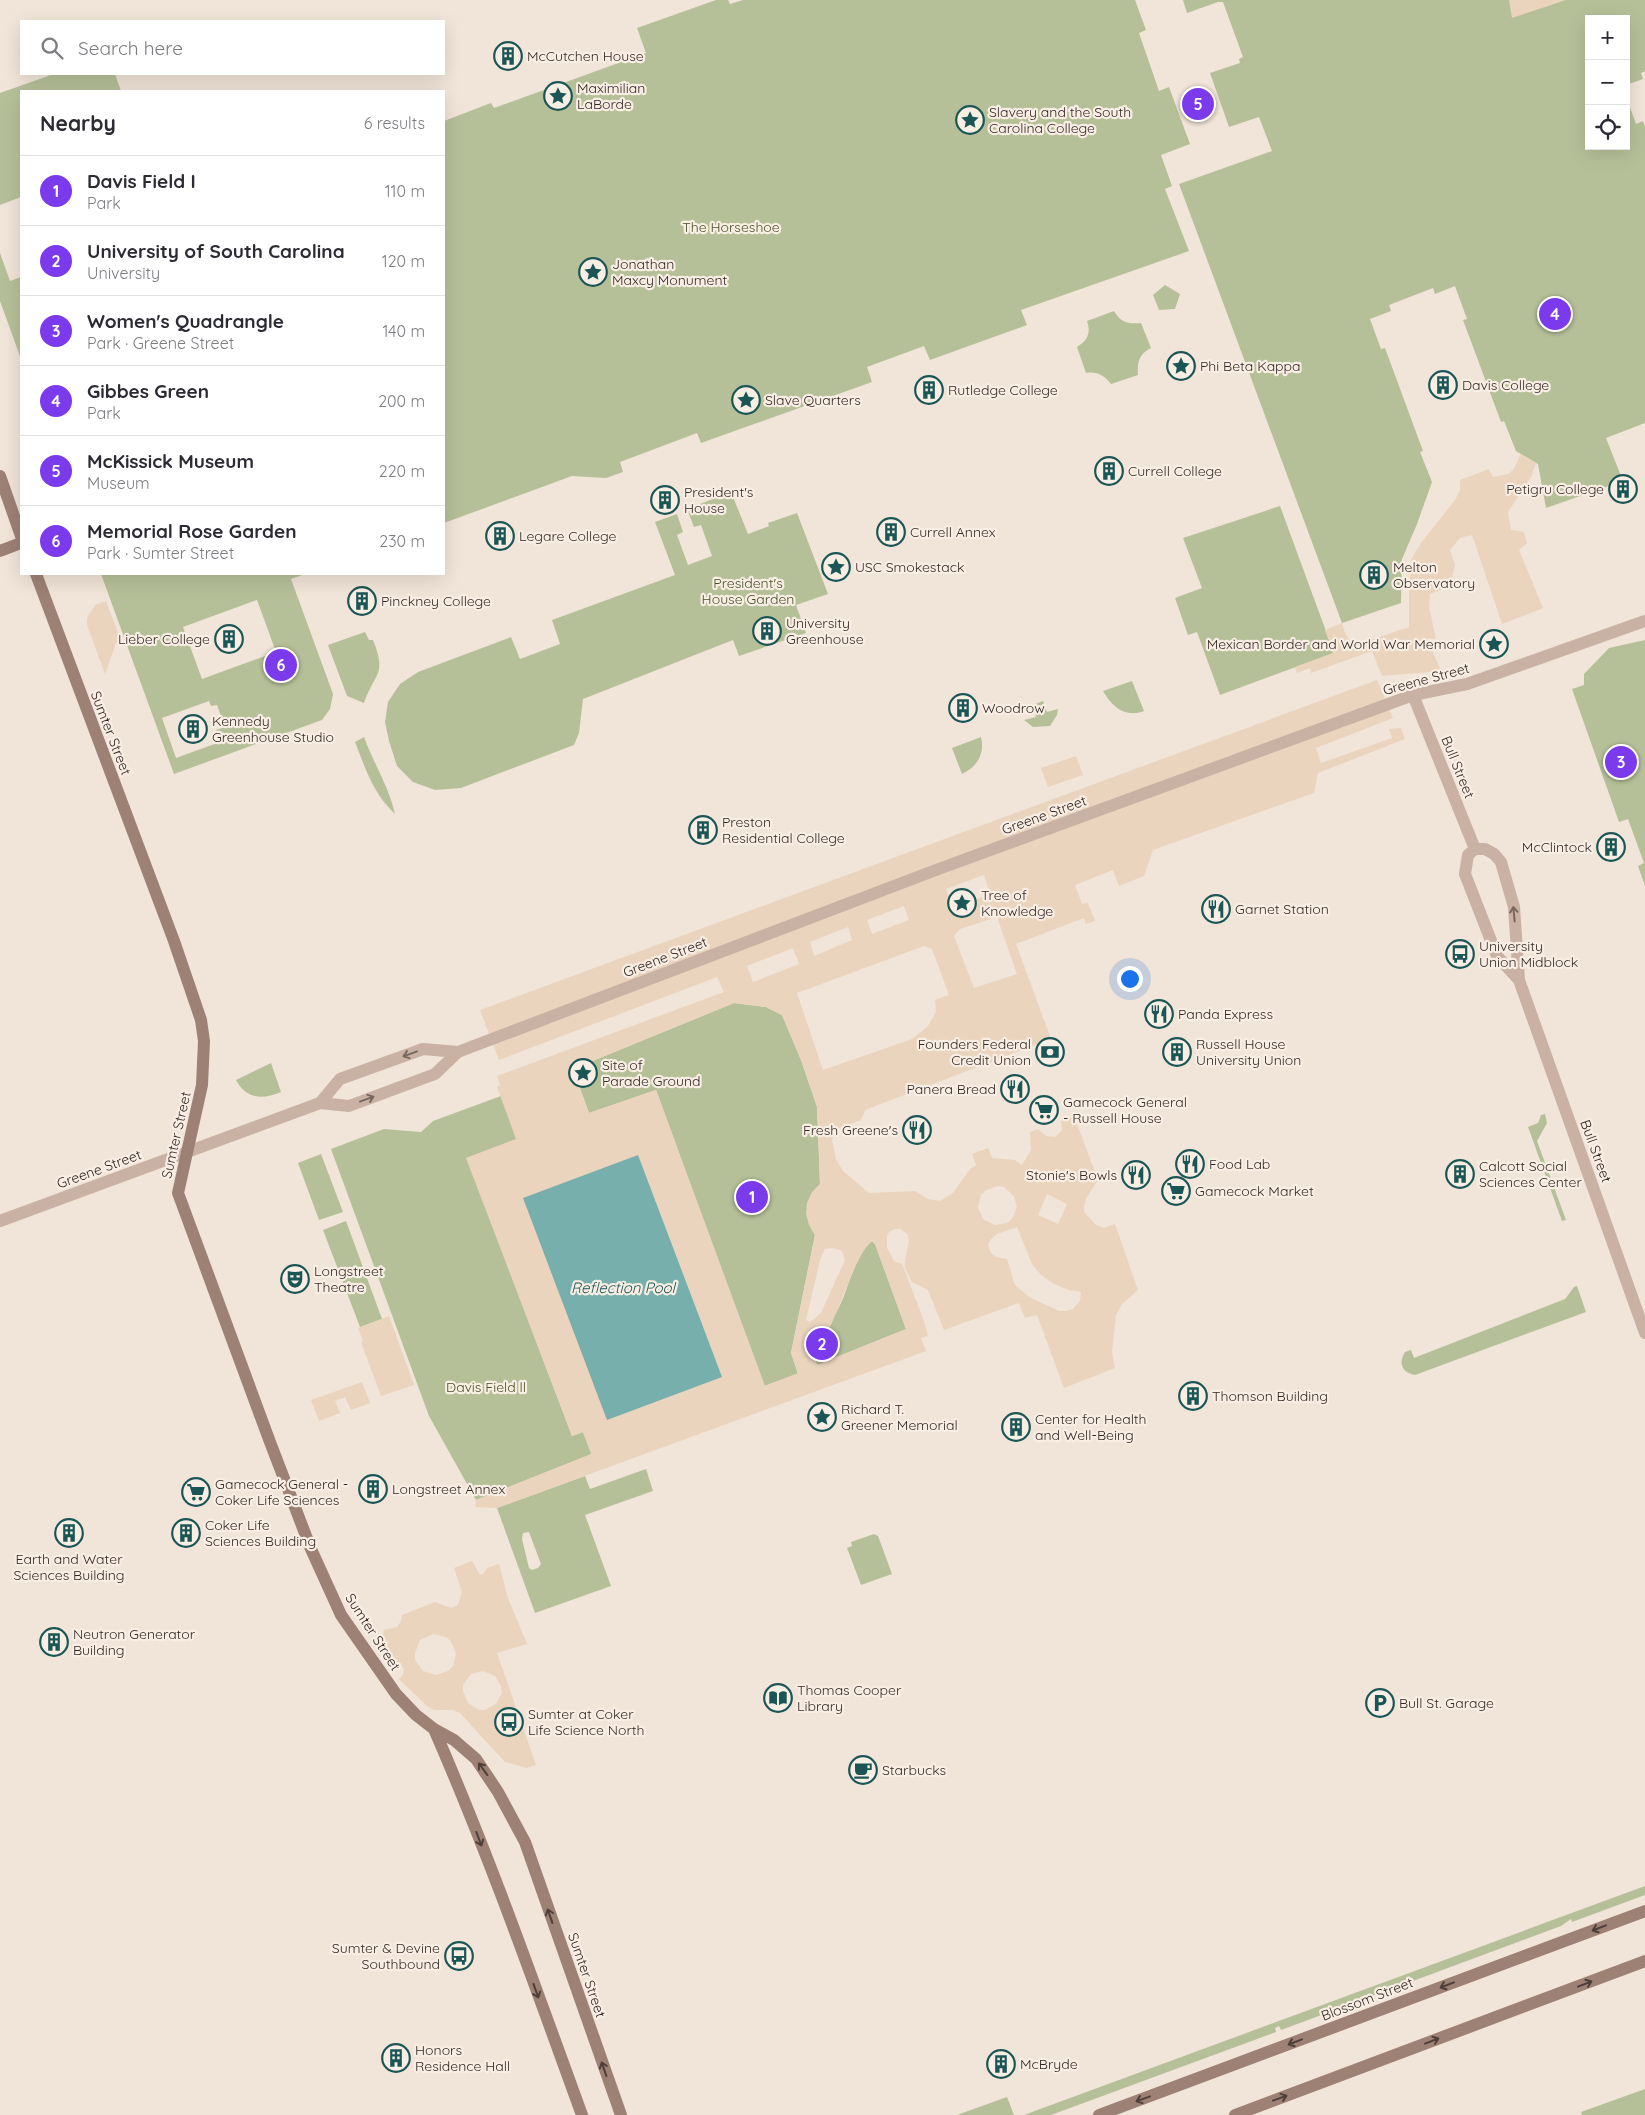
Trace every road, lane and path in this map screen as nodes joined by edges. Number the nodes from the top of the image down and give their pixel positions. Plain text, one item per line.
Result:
1 (0, 476) edge
2 (20, 533) edge
3 (20, 543) edge
4 (0, 551) edge
5 (36, 575) edge
6 (1645, 621) edge
7 (1413, 695) junction
8 (1475, 850) junction
9 (1519, 980) junction
10 (458, 1052) junction
11 (320, 1103) junction
12 (187, 1153) junction
13 (0, 1221) edge
14 (1645, 1333) edge
15 (434, 1728) junction
16 (1645, 1911) edge
17 (1645, 1961) edge
18 (582, 2115) edge
19 (621, 2115) edge
20 (1099, 2115) edge
21 (1235, 2115) edge

1 - 2 street
3 - 4 street
5 - 12 street, Sumter Street
6 - 7 street, Greene Street
7 - 8 street, Bull Street
7 - 10 street, Greene Street
8 - 9 street, Bull Street
9 -> 8 street, Bull Street
9 - 14 street, Bull Street
11 -> 10 street, Greene Street
10 -> 11 street, Greene Street
11 - 12 street, Greene Street
12 - 13 street, Greene Street
12 - 15 street, Sumter Street
15 -> 18 street, Sumter Street
19 -> 15 street, Sumter Street
16 -> 20 street, Blossom Street
21 -> 17 street

